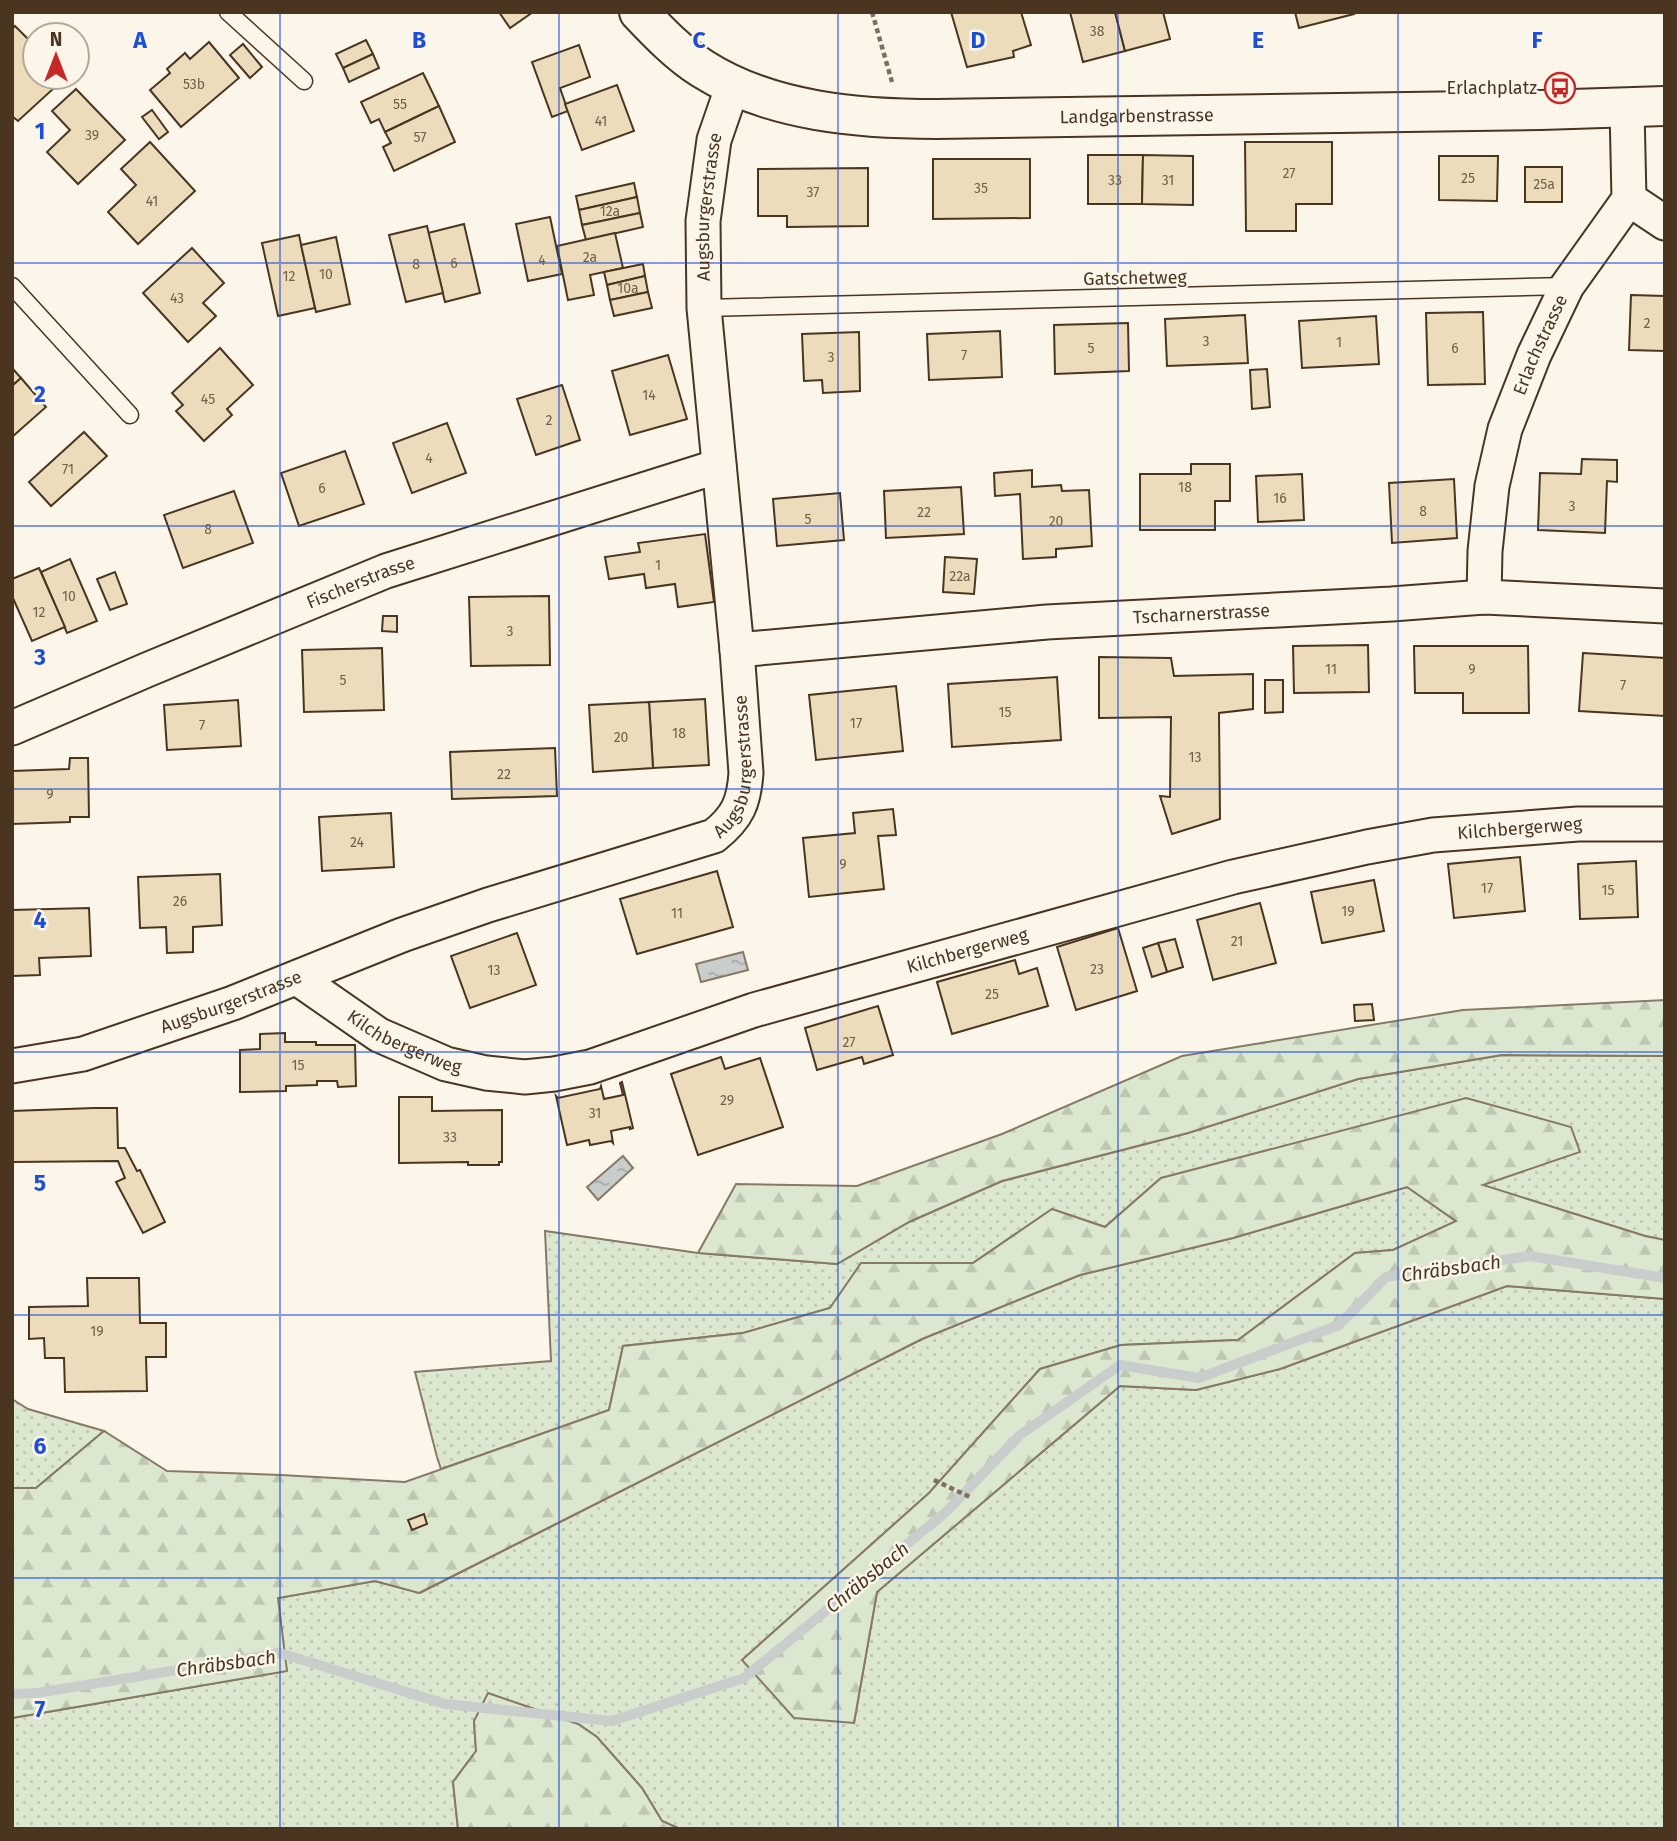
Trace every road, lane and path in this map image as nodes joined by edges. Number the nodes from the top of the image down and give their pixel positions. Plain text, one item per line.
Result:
1 (228, 12) edge
2 (639, 12) edge
3 (872, 12) edge
4 (304, 80) dead end
5 (733, 85) junction
6 (1665, 106) edge
7 (1627, 109) junction
8 (903, 119) junction
9 (1629, 199) junction
10 (1665, 223) edge
11 (12, 286) edge
12 (1567, 286) junction
13 (704, 308) junction
14 (130, 415) dead end
15 (719, 466) junction
16 (1484, 597) junction
17 (1665, 607) edge
18 (737, 650) junction
19 (12, 729) edge
20 (1665, 824) edge
21 (297, 978) junction
22 (12, 1066) edge
23 (934, 1480) dead end
24 (972, 1498) dead end

1 - 4 lane
2 - 5 street, Landgarbenstrasse
3 - 8 path
5 - 8 street, Landgarbenstrasse
5 - 13 street, Augsburgerstrasse
6 - 7 street, Landgarbenstrasse
7 - 8 street, Landgarbenstrasse
7 - 9 street
9 - 10 street
9 - 12 street, Erlachstrasse
11 - 14 lane
12 - 13 lane, Gatschetweg
12 - 16 street, Erlachstrasse
13 - 15 street, Augsburgerstrasse
15 - 18 street, Augsburgerstrasse
15 - 19 street, Fischerstrasse
16 - 17 street, Tscharnerstrasse
16 - 18 street, Tscharnerstrasse
18 - 21 street, Augsburgerstrasse
20 - 21 street, Kilchbergerweg
21 - 22 street, Augsburgerstrasse
23 - 24 path

